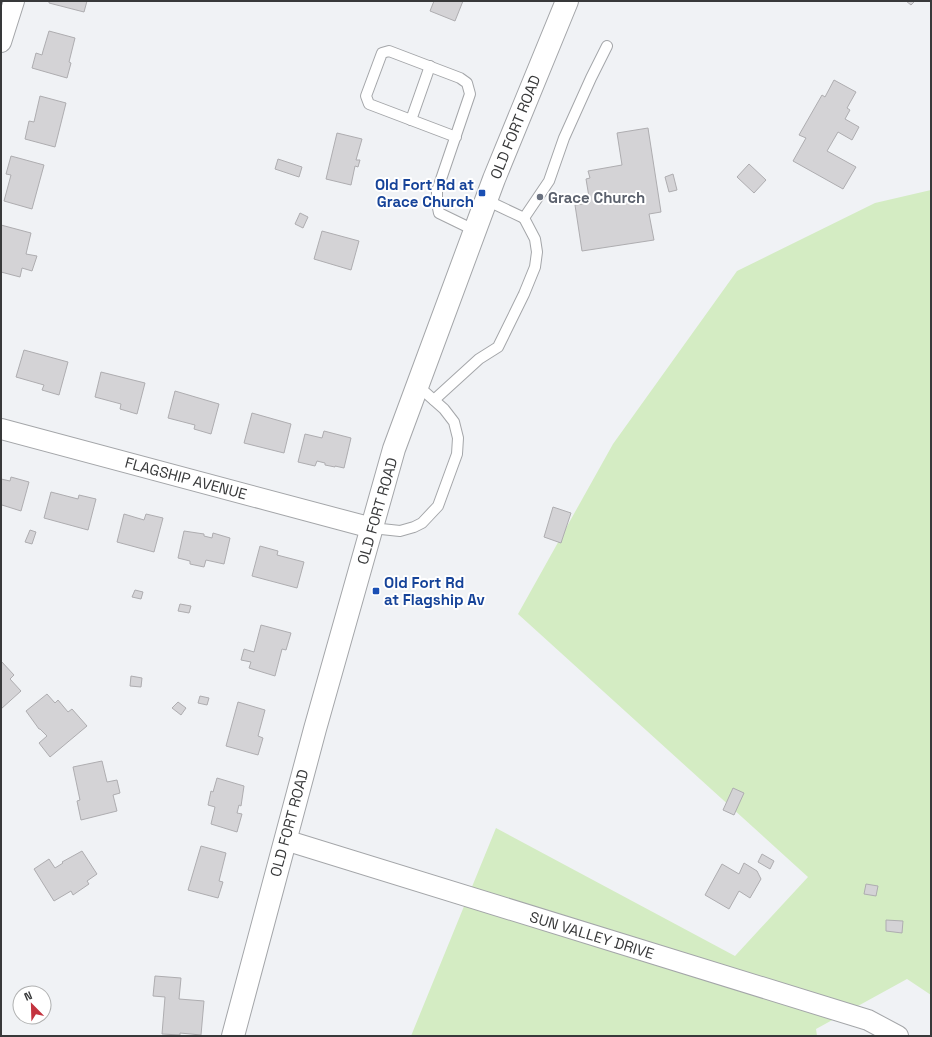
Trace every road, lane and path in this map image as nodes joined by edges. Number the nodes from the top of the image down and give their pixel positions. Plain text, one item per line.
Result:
1 (14, 1) edge
2 (567, 1) edge
3 (1, 42) edge
4 (607, 46) dead end
5 (430, 66) junction
6 (410, 120) junction
7 (456, 137) junction
8 (486, 200) junction
9 (524, 218) junction
10 (474, 230) junction
11 (418, 386) junction
12 (434, 400) junction
13 (1, 429) edge
14 (372, 528) junction
15 (285, 840) junction
16 (233, 1036) edge
17 (898, 1036) edge

1 - 3 street
2 - 8 main road, OLD FORT ROAD
4 - 9 lane
5 - 6 lane
5 - 6 lane
5 - 7 lane
6 - 7 lane
7 - 10 lane
8 - 9 lane
8 - 10 main road, OLD FORT ROAD
9 - 12 lane
10 - 11 main road, OLD FORT ROAD
11 - 12 lane
11 - 14 main road, OLD FORT ROAD
12 - 14 lane
13 - 14 street, FLAGSHIP AVENUE
14 - 15 main road, OLD FORT ROAD
15 - 16 main road, OLD FORT ROAD
15 - 17 street, SUN VALLEY DRIVE

